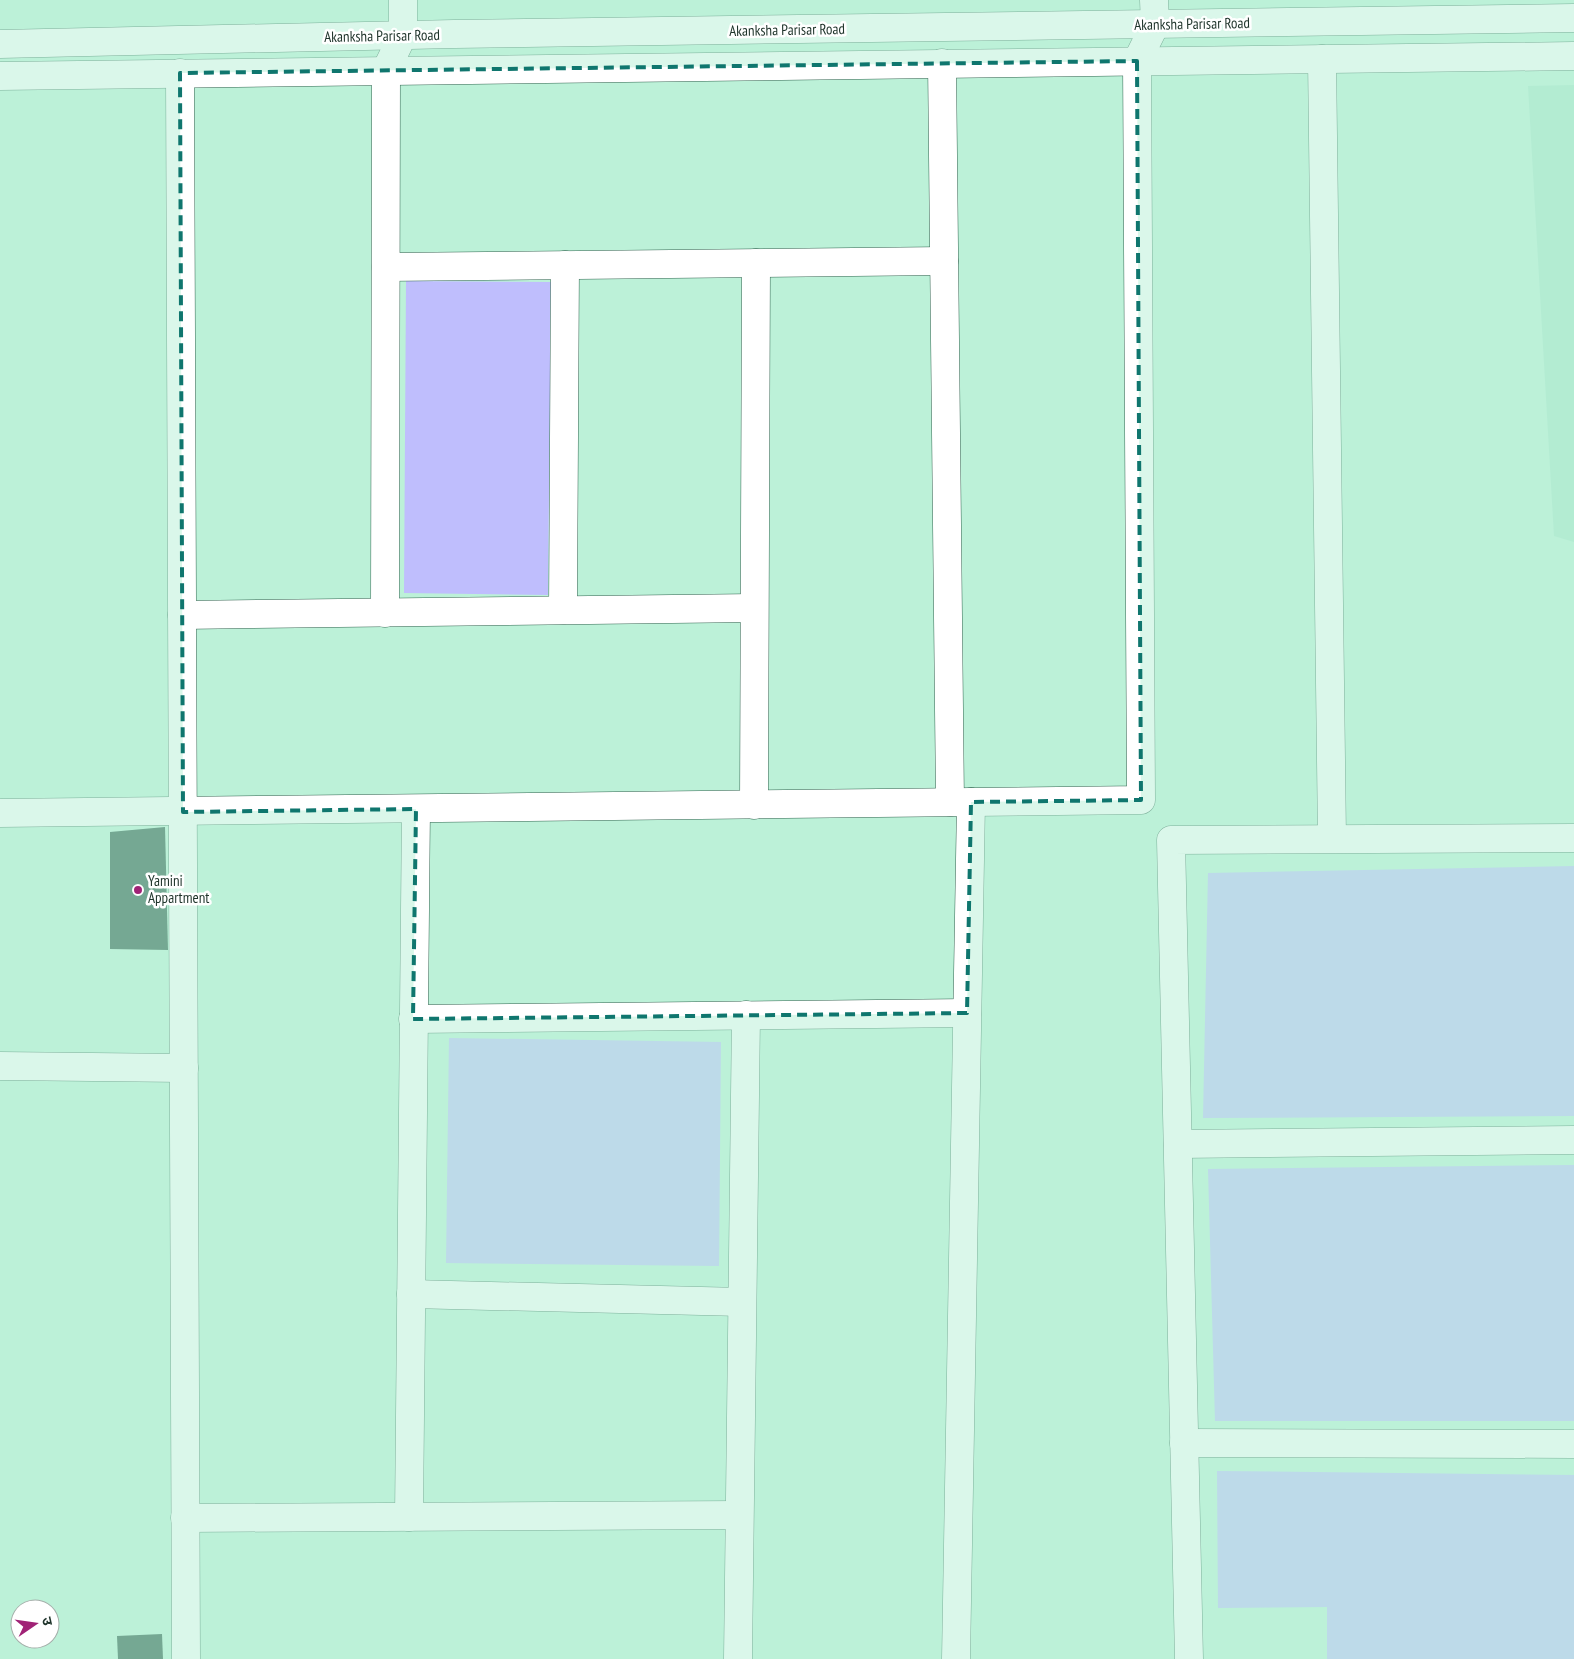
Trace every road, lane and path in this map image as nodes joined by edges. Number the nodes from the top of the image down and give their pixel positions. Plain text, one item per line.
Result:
1 (403, 0) edge
2 (1154, 12) edge
3 (1574, 18) edge
4 (403, 35) junction
5 (0, 44) edge
6 (1574, 56) edge
7 (1322, 59) junction
8 (1137, 61) junction
9 (942, 63) junction
10 (386, 70) junction
11 (180, 73) junction
12 (0, 76) edge
13 (944, 261) junction
14 (756, 263) junction
15 (565, 265) junction
16 (386, 267) junction
17 (754, 608) junction
18 (563, 610) junction
19 (385, 613) junction
20 (182, 615) junction
21 (960, 802) junction
22 (754, 804) junction
23 (416, 809) junction
24 (183, 812) junction
25 (0, 813) edge
26 (1332, 838) junction
27 (1574, 838) edge
28 (967, 1013) junction
29 (746, 1015) junction
30 (413, 1019) junction
31 (0, 1066) edge
32 (184, 1068) junction
33 (1574, 1140) edge
34 (1178, 1144) junction
35 (411, 1294) junction
36 (742, 1302) junction
37 (1184, 1443) junction
38 (1574, 1444) edge
39 (739, 1514) junction
40 (409, 1516) junction
41 (185, 1518) junction
42 (186, 1659) edge
43 (738, 1659) edge
44 (956, 1659) edge
45 (1189, 1659) edge

1 - 4 street
2 - 3 street, Akanksha Parisar Road
2 - 4 street, Akanksha Parisar Road
2 - 8 street
4 - 5 street, Akanksha Parisar Road
4 - 10 street
6 - 7 street
7 - 8 street
7 - 26 street
8 - 9 street
8 - 21 street
9 - 10 street
9 - 13 street
10 - 11 street
10 - 16 street
11 - 12 street
11 - 20 street
13 - 14 street
13 - 21 street
14 - 15 street
14 - 17 street
15 - 16 street
15 - 18 street
16 - 19 street
17 - 18 street
17 - 22 street
18 - 19 street
19 - 20 street
20 - 24 street
21 - 22 street
21 - 28 street
22 - 23 street
23 - 24 street
23 - 30 street
24 - 25 street
24 - 32 street
26 - 27 street
26 - 34 street
28 - 29 street
28 - 44 street
29 - 30 street
29 - 36 street
30 - 35 street
31 - 32 street
32 - 41 street
33 - 34 street
34 - 37 street
35 - 36 street
35 - 40 street
36 - 39 street
37 - 38 street
37 - 45 street
39 - 40 street
39 - 43 street
40 - 41 street
41 - 42 street

